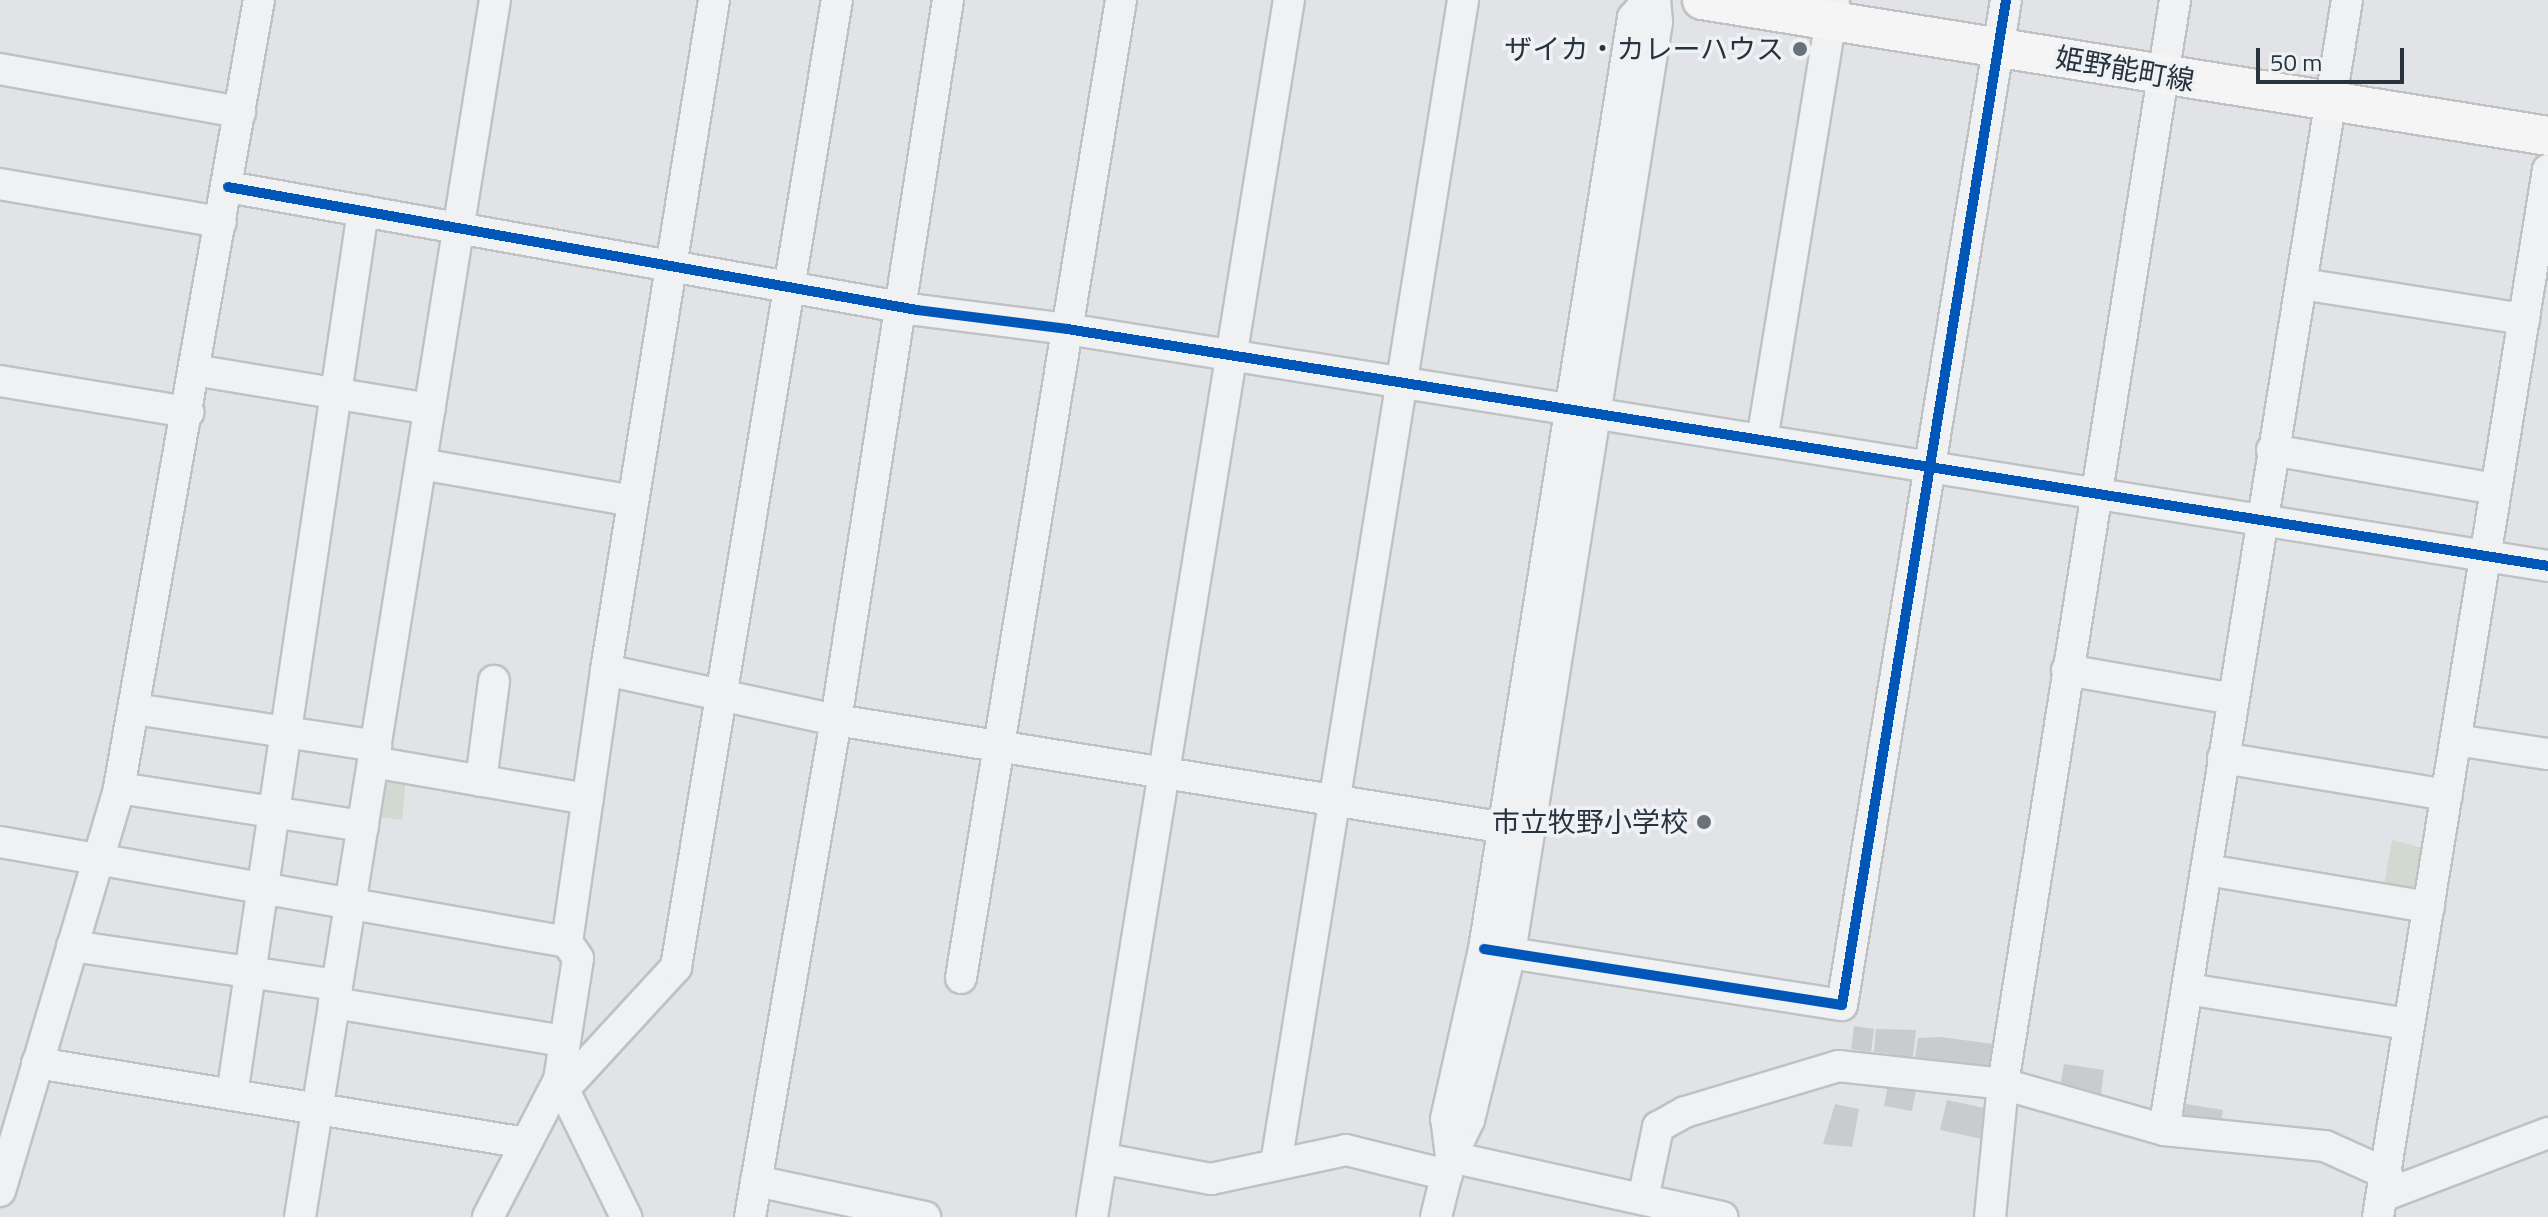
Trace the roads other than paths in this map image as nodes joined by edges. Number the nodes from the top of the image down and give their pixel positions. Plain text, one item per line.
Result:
1 (259, 0) edge
2 (495, 0) edge
3 (714, 0) edge
4 (837, 0) edge
5 (948, 0) edge
6 (1121, 0) edge
7 (1289, 0) edge
8 (1463, 0) edge
9 (1648, 0) edge
10 (1655, 0) edge
11 (1702, 0) edge
12 (2006, 0) edge
13 (2175, 0) edge
14 (2347, 0) edge
15 (1832, 11) edge
16 (1999, 47) junction
17 (0, 69) edge
18 (2165, 76) junction
19 (2331, 103) junction
20 (240, 112) junction
21 (2548, 136) edge
22 (2548, 170) edge
23 (0, 184) edge
24 (228, 187) junction
25 (363, 211) junction
26 (221, 222) junction
27 (459, 229) junction
28 (2541, 261) edge
29 (672, 267) junction
30 (2302, 284) junction
31 (790, 288) junction
32 (899, 307) junction
33 (2524, 319) junction
34 (1067, 329) junction
35 (1232, 356) junction
36 (194, 370) junction
37 (0, 381) edge
38 (1401, 383) junction
39 (337, 393) junction
40 (430, 409) junction
41 (188, 412) junction
42 (1583, 413) junction
43 (1762, 440) junction
44 (2272, 450) junction
45 (421, 464) junction
46 (1931, 467) junction
47 (2496, 489) junction
48 (2095, 496) junction
49 (633, 501) junction
50 (2260, 520) junction
51 (2485, 556) junction
52 (2548, 566) edge
53 (606, 670) junction
54 (2067, 670) junction
55 (494, 681) dead end
56 (720, 695) junction
57 (2233, 699) junction
58 (135, 709) junction
59 (836, 720) junction
60 (286, 732) junction
61 (2456, 740) junction
62 (998, 745) junction
63 (374, 754) junction
64 (2548, 754) edge
65 (2223, 758) junction
66 (1164, 771) junction
67 (481, 781) junction
68 (119, 788) junction
69 (2447, 795) junction
70 (1335, 798) junction
71 (588, 799) junction
72 (274, 812) junction
73 (363, 826) junction
74 (1517, 830) junction
75 (0, 842) edge
76 (98, 856) junction
77 (2207, 870) junction
78 (263, 890) junction
79 (350, 904) junction
80 (2429, 907) junction
81 (567, 942) junction
82 (72, 946) junction
83 (1497, 951) junction
84 (250, 972) junction
85 (961, 978) dead end
86 (2187, 989) junction
87 (336, 994) junction
88 (2408, 1024) junction
89 (563, 1041) junction
90 (37, 1063) junction
91 (562, 1084) junction
92 (2003, 1084) junction
93 (232, 1095) junction
94 (317, 1109) junction
95 (2164, 1130) junction
96 (2548, 1133) edge
97 (523, 1143) junction
98 (1105, 1159) junction
99 (1276, 1164) junction
100 (1449, 1166) junction
101 (756, 1181) junction
102 (0, 1191) edge
103 (2383, 1196) edge
104 (1643, 1199) junction
105 (1713, 1216) edge
106 (300, 1217) edge
107 (487, 1217) edge
108 (626, 1217) edge
109 (750, 1217) edge
110 (925, 1217) edge
111 (1092, 1217) edge
112 (1436, 1217) edge
113 (1990, 1217) edge

1 - 20 street
2 - 27 street
3 - 29 street
4 - 31 street
5 - 32 street
6 - 34 street
7 - 35 street
8 - 38 street
9 - 42 street
10 - 42 street
11 - 15 main road, 姫野能町線
12 - 16 street
13 - 18 street
14 - 19 street
15 - 16 main road, 姫野能町線
15 - 43 street
16 - 18 main road, 姫野能町線
16 - 46 street
17 - 20 street
18 - 19 main road, 姫野能町線
18 - 48 street
19 - 21 main road, 姫野能町線
19 - 30 street
20 - 24 street
22 - 28 street
23 - 26 street
24 - 25 street
24 - 26 street
25 - 27 street
25 - 39 street
26 - 36 street
27 - 29 street
27 - 40 street
28 - 33 street
29 - 31 street
29 - 49 street
30 - 33 street
30 - 44 street
31 - 32 street
31 - 56 street
32 - 34 street
32 - 59 street
33 - 47 street
34 - 35 street
34 - 62 street
35 - 38 street
35 - 66 street
36 - 39 street
36 - 41 street
37 - 41 street
38 - 42 street
38 - 70 street
39 - 40 street
39 - 60 street
40 - 45 street
41 - 58 street
42 - 43 street
42 - 74 street
43 - 46 street
44 - 47 street
44 - 50 street
45 - 49 street
45 - 63 street
46 - 48 street
46 - 83 street
47 - 51 street
48 - 50 street
48 - 54 street
49 - 53 street
50 - 51 street
50 - 57 street
51 - 52 street
51 - 61 street
53 - 56 street
53 - 71 street
54 - 57 street
54 - 92 street
55 - 67 street
56 - 59 street
56 - 91 street
57 - 65 street
58 - 60 street
58 - 68 street
59 - 62 street
59 - 101 street
60 - 63 street
60 - 72 street
61 - 64 street
61 - 69 street
62 - 66 street
62 - 85 street
63 - 67 street
63 - 73 street
65 - 69 street
65 - 77 street
66 - 70 street
66 - 98 street
67 - 71 street
68 - 72 street
68 - 76 street
69 - 80 street
70 - 74 street
70 - 99 street
71 - 81 street
72 - 73 street
72 - 78 street
73 - 79 street
74 - 83 street
75 - 76 street
76 - 78 street
76 - 82 street
77 - 80 street
77 - 86 street
78 - 79 street
78 - 84 street
79 - 81 street
79 - 87 street
80 - 88 street
81 - 89 street
82 - 84 street
82 - 90 street
83 - 100 street
84 - 87 street
84 - 93 street
86 - 88 street
86 - 95 street
87 - 89 street
87 - 94 street
88 - 103 street
89 - 91 street
90 - 93 street
90 - 102 street
91 - 97 street
91 - 108 street
92 - 95 street
92 - 104 street
92 - 113 street
93 - 94 street
94 - 97 street
94 - 106 street
95 - 103 street
96 - 103 street
97 - 107 street
98 - 99 street
98 - 111 street
99 - 100 street
100 - 104 street
100 - 112 street
101 - 109 street
101 - 110 street
104 - 105 street

